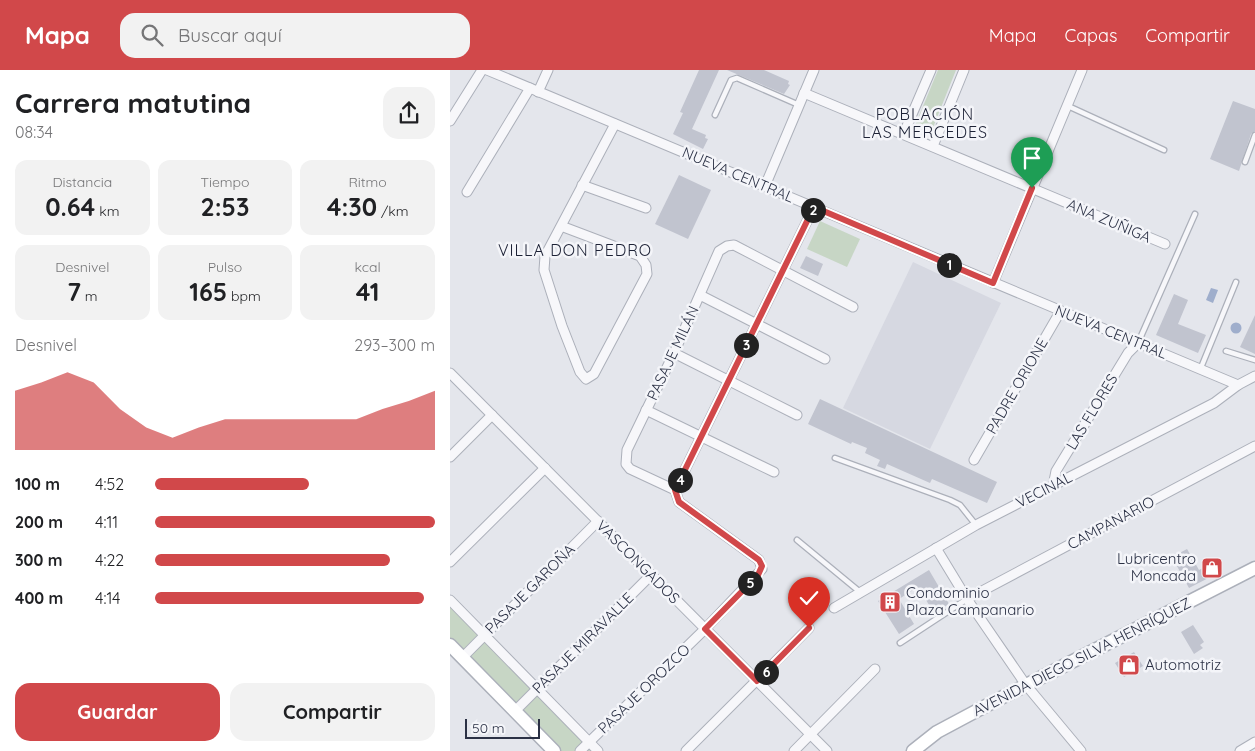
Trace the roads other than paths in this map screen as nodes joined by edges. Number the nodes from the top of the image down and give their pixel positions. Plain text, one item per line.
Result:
1 (482, 70) edge
2 (487, 70) edge
3 (548, 70) edge
4 (814, 70) edge
5 (931, 70) edge
6 (964, 70) edge
7 (1082, 70) edge
8 (534, 90) junction
9 (804, 93) junction
10 (800, 105) junction
11 (1067, 106) junction
12 (715, 115) dead end
13 (450, 121) edge
14 (615, 124) junction
15 (904, 133) junction
16 (1255, 135) edge
17 (933, 146) junction
18 (1164, 150) dead end
19 (1245, 162) dead end
20 (582, 185) junction
21 (765, 186) junction
22 (1032, 188) junction
23 (467, 192) dead end
24 (814, 207) junction
25 (646, 208) dead end
26 (1195, 214) dead end
27 (561, 226) junction
28 (1165, 244) dead end
29 (783, 270) junction
30 (1236, 282) dead end
31 (993, 283) junction
32 (700, 295) junction
33 (853, 307) dead end
34 (1060, 312) junction
35 (757, 324) junction
36 (1138, 343) junction
37 (1226, 351) dead end
38 (674, 353) junction
39 (825, 359) dead end
40 (1255, 360) edge
41 (1200, 370) junction
42 (450, 373) edge
43 (1255, 376) edge
44 (730, 380) junction
45 (1238, 385) junction
46 (646, 410) junction
47 (492, 415) junction
48 (797, 415) dead end
49 (701, 436) junction
50 (1255, 446) edge
51 (450, 457) edge
52 (835, 458) dead end
53 (974, 460) dead end
54 (545, 468) junction
55 (774, 472) dead end
56 (1053, 486) junction
57 (675, 490) junction
58 (598, 521) junction
59 (976, 525) junction
60 (797, 540) dead end
61 (936, 548) junction
62 (450, 562) edge
63 (1255, 568) edge
64 (651, 575) junction
65 (860, 592) junction
66 (967, 599) junction
67 (450, 600) edge
68 (834, 608) dead end
69 (809, 628) dead end
70 (705, 629) junction
71 (484, 635) junction
72 (900, 643) dead end
73 (450, 645) edge
74 (462, 658) junction
75 (875, 670) dead end
76 (757, 681) junction
77 (1026, 685) junction
78 (537, 689) junction
79 (515, 711) junction
80 (810, 734) junction
81 (589, 742) junction
82 (1255, 742) edge
83 (554, 751) edge
84 (580, 751) edge
85 (598, 751) edge
86 (686, 751) edge
87 (794, 751) edge
88 (827, 751) edge
89 (913, 751) edge
90 (1081, 751) edge
91 (1240, 751) edge

1 - 13 street
2 - 8 street, NUEVA CENTRAL
3 - 8 street
4 - 9 street
5 - 15 street
6 - 17 street
7 - 11 street
8 - 14 street, NUEVA CENTRAL
8 - 23 street
9 - 10 street
9 - 15 street, ANA ZUÑIGA
10 - 12 lane
10 - 21 street
11 - 18 lane
11 - 22 street
14 - 20 street
14 - 21 street, NUEVA CENTRAL
15 - 17 street, ANA ZUÑIGA
16 - 19 lane
17 - 22 street, ANA ZUÑIGA
20 - 25 street
20 - 27 street
21 - 24 street, NUEVA CENTRAL
22 - 28 street, ANA ZUÑIGA
22 - 31 street
24 - 29 street
24 - 31 street, NUEVA CENTRAL
26 - 36 lane
27 - 27 street
29 - 32 street, PASAJE MILÁN
29 - 33 street
29 - 35 street
30 - 41 lane
31 - 34 street, NUEVA CENTRAL
32 - 35 street
32 - 38 street, PASAJE MILÁN
34 - 36 street, NUEVA CENTRAL
34 - 53 street, PADRE ORIONE
35 - 39 street
35 - 44 street
36 - 41 street, NUEVA CENTRAL
36 - 56 street, LAS FLORES
37 - 40 lane
38 - 44 street
38 - 46 street, PASAJE MILÁN
41 - 45 street, NUEVA CENTRAL
42 - 47 street, VASCONGADOS
43 - 45 street, VECINAL
44 - 48 street
44 - 49 street
45 - 56 street, VECINAL
46 - 49 street
46 - 57 street, PASAJE MILÁN
47 - 51 street
47 - 54 street, VASCONGADOS
49 - 55 street
49 - 57 street
50 - 66 street, CAMPANARIO
52 - 59 lane
54 - 58 street, VASCONGADOS
54 - 62 street
56 - 59 street, VECINAL
57 - 70 street, PASAJE OROZCO
58 - 64 street, VASCONGADOS
58 - 71 street, PASAJE GAROÑA
59 - 61 street, VECINAL
60 - 65 lane
61 - 65 street, VECINAL
61 - 66 street
63 - 77 main road, AVENIDA DIEGO SILVA HENRÍQUEZ
64 - 70 street, VASCONGADOS
64 - 78 street, PASAJE MIRAVALLE
65 - 68 street, VECINAL
66 - 72 lane
66 - 77 street
67 - 71 street
69 - 76 street
70 - 76 street, VASCONGADOS
70 - 81 street, PASAJE OROZCO
71 - 74 street, PASAJE GAROÑA
71 - 78 street
73 - 74 main road
74 - 79 main road
75 - 80 street
76 - 80 street, VASCONGADOS
76 - 86 street
77 - 89 main road, AVENIDA DIEGO SILVA HENRÍQUEZ
77 - 90 street
78 - 79 street, PASAJE MIRAVALLE
78 - 81 street
79 - 83 main road
80 - 87 street
80 - 88 street, VASCONGADOS
81 - 84 street, PASAJE OROZCO
81 - 85 street
82 - 91 street

